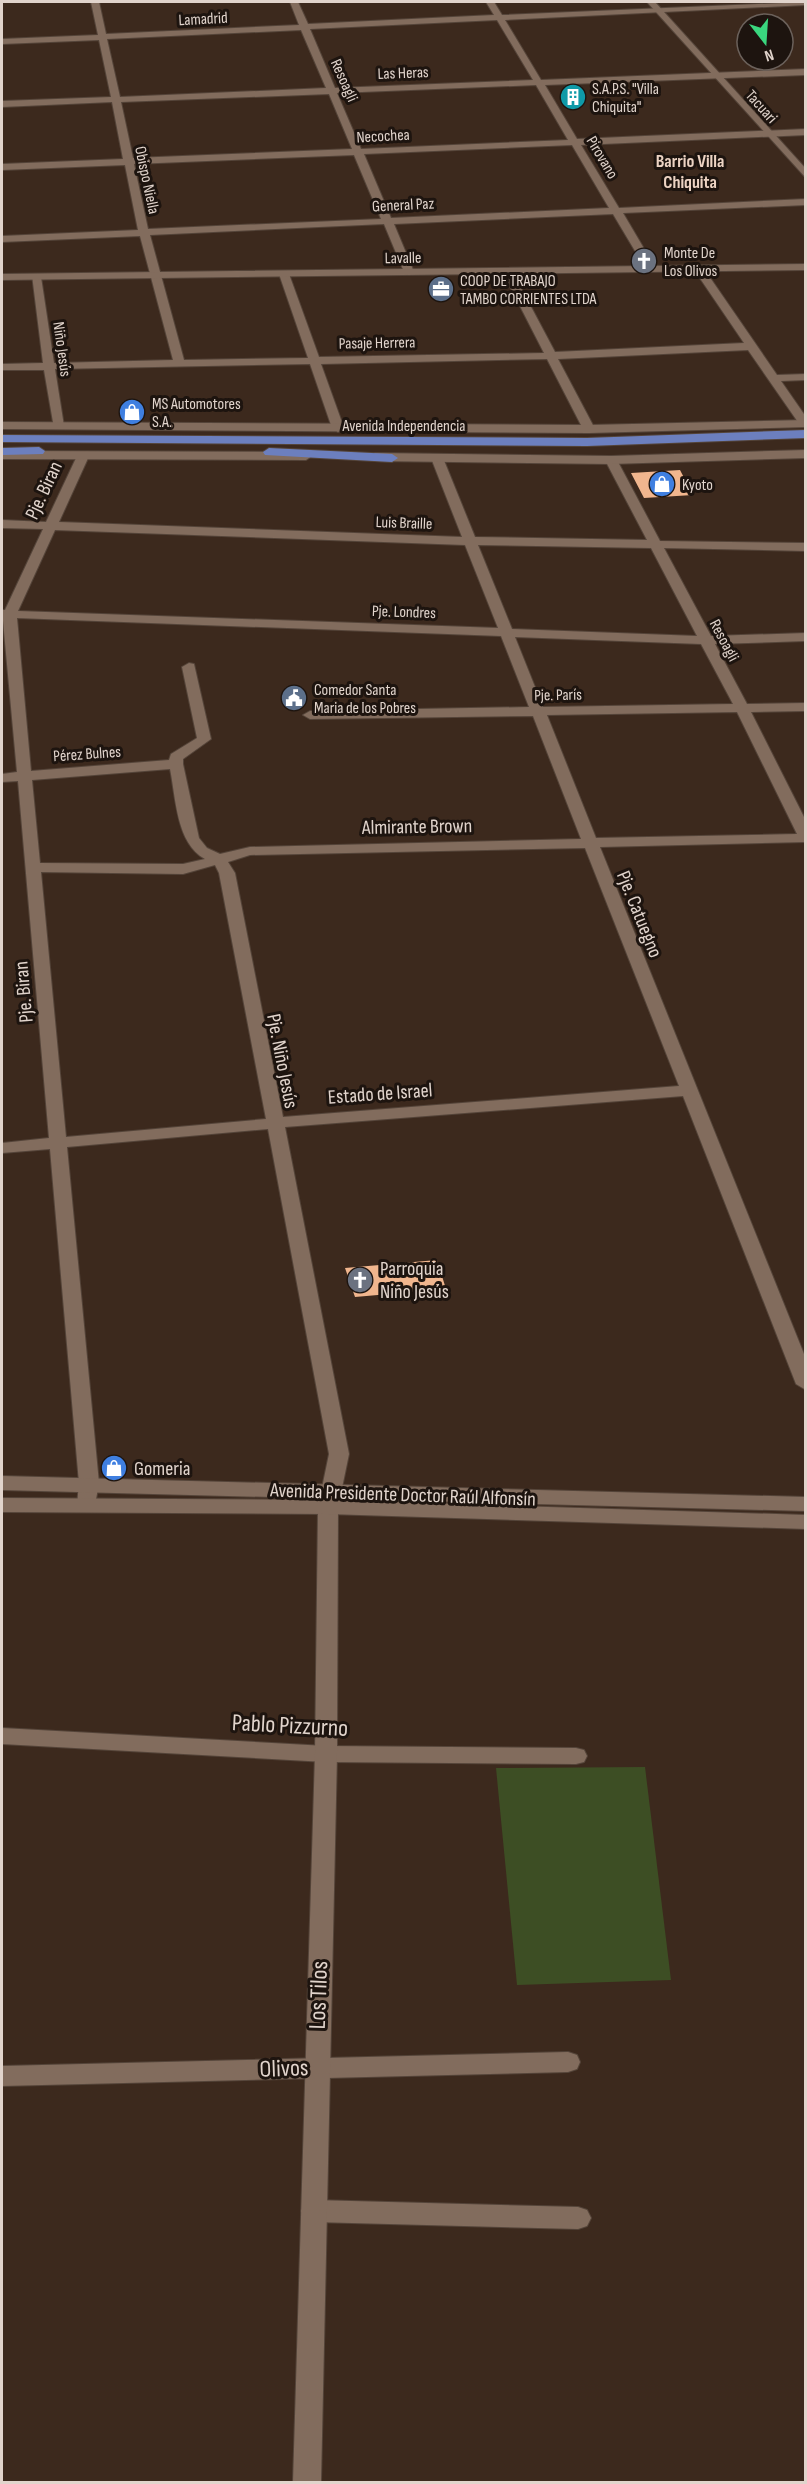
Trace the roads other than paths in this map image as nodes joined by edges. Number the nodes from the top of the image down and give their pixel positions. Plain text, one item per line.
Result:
1 (95, 2) edge
2 (294, 2) edge
3 (490, 2) edge
4 (806, 2) edge
5 (654, 5) edge
6 (500, 17) junction
7 (304, 28) junction
8 (101, 38) junction
9 (2, 42) edge
10 (806, 72) edge
11 (715, 76) junction
12 (536, 81) junction
13 (332, 90) junction
14 (114, 98) junction
15 (2, 104) edge
16 (806, 132) edge
17 (766, 134) junction
18 (575, 141) junction
19 (359, 151) junction
20 (128, 161) junction
21 (2, 167) edge
22 (806, 175) edge
23 (806, 202) edge
24 (615, 209) junction
25 (386, 220) junction
26 (144, 232) junction
27 (2, 240) edge
28 (806, 267) edge
29 (651, 268) junction
30 (698, 268) junction
31 (507, 271) junction
32 (409, 272) junction
33 (284, 274) junction
34 (156, 275) junction
35 (2, 277) edge
36 (36, 277) junction
37 (753, 346) junction
38 (550, 356) junction
39 (316, 360) junction
40 (179, 363) junction
41 (48, 366) junction
42 (2, 367) edge
43 (806, 377) edge
44 (775, 378) junction
45 (2, 426) edge
46 (58, 426) junction
47 (805, 427) edge
48 (338, 428) junction
49 (589, 429) junction
50 (2, 436) edge
51 (806, 440) edge
52 (87, 448) junction
53 (229, 448) junction
54 (2, 452) edge
55 (806, 454) edge
56 (392, 458) junction
57 (437, 458) junction
58 (611, 460) junction
59 (2, 524) edge
60 (50, 526) junction
61 (468, 541) junction
62 (654, 545) junction
63 (806, 547) edge
64 (6, 614) edge
65 (506, 631) junction
66 (806, 637) edge
67 (707, 640) junction
68 (189, 667) dead end
69 (806, 707) edge
70 (742, 708) junction
71 (537, 713) junction
72 (310, 715) dead end
73 (176, 764) junction
74 (23, 776) junction
75 (2, 778) edge
76 (806, 837) edge
77 (589, 843) junction
78 (219, 860) junction
79 (32, 867) junction
80 (690, 1090) junction
81 (273, 1122) junction
82 (58, 1142) junction
83 (2, 1148) edge
84 (806, 1384) edge
85 (2, 1483) edge
86 (89, 1483) junction
87 (330, 1500) junction
88 (806, 1504) edge
89 (2, 1505) edge
90 (87, 1505) junction
91 (806, 1522) edge
92 (2, 1736) edge
93 (326, 1754) junction
94 (576, 1756) dead end
95 (568, 2062) dead end
96 (316, 2067) junction
97 (2, 2076) edge
98 (314, 2211) junction
99 (578, 2217) dead end
100 (307, 2482) edge

1 - 8 street, Obispo Niella
2 - 7 street, Resoagli
3 - 6 street, Pirovano
4 - 5 street, Lamadrid
5 - 6 street, Lamadrid
5 - 11 street, Tacuari
6 - 7 street, Lamadrid
6 - 12 street, Pirovano
7 - 8 street, Lamadrid
7 - 13 street, Resoagli
8 - 9 street, Lamadrid
8 - 14 street, Obispo Niella
10 - 11 street, Las Heras
11 - 12 street, Las Heras
11 - 17 street, Tacuari
12 - 13 street, Las Heras
12 - 18 street, Pirovano
13 - 14 street, Las Heras
13 - 19 street, Resoagli
14 - 15 street, Las Heras
14 - 20 street, Obispo Niella
16 - 17 street, Necochea
17 - 18 street, Necochea
17 - 22 street, Tacuari
18 - 19 street, Necochea
18 - 24 street, Pirovano
19 - 20 street, Necochea
19 - 25 street, Resoagli
20 - 21 street, Necochea
20 - 26 street, Obispo Niella
23 - 24 street, General Paz
24 - 25 street, General Paz
24 - 29 street, Pirovano
25 - 26 street, General Paz
25 - 32 street, Resoagli
26 - 27 street, General Paz
26 - 34 street, Obispo Niella
28 - 30 street, Lavalle
29 - 30 street, Lavalle
29 - 31 street, Lavalle
30 - 37 street
31 - 32 street, Lavalle
31 - 38 street
32 - 33 street, Lavalle
33 - 34 street, Lavalle
33 - 39 street
34 - 36 street, Lavalle
34 - 40 street, Obispo Niella
35 - 36 street, Lavalle
36 - 41 street, Niño Jesús
37 - 38 street, Pasaje Herrera
37 - 44 street
38 - 39 street, Pasaje Herrera
38 - 49 street
39 - 40 street, Pasaje Herrera
39 - 48 street
40 - 41 street, Pasaje Herrera
41 - 42 street, Pasaje Herrera
41 - 46 street, Niño Jesús
43 - 44 street
44 - 47 street
45 - 46 street, Avenida Independencia
46 - 48 street, Avenida Independencia
47 - 49 street, Avenida Independencia
47 - 52 highway, Avenida Independencia
48 - 49 street, Avenida Independencia
50 - 52 highway, Avenida Independencia
51 - 53 highway, Avenida Independencia
52 - 53 highway, Avenida Independencia
52 - 54 street, Avenida Independencia
52 - 56 street, Avenida Independencia
52 - 60 street, Pje. Biran
53 - 56 highway
55 - 58 street, Avenida Independencia
56 - 57 street, Avenida Independencia
57 - 58 street, Avenida Independencia
57 - 61 street, Pje. Catuegno
58 - 62 street, Resoagli
59 - 60 street, Luis Braille
60 - 61 street, Luis Braille
60 - 64 street, Pje. Biran
61 - 62 street, Luis Braille
61 - 65 street, Pje. Catuegno
62 - 63 street, Luis Braille
62 - 67 street, Resoagli
64 - 65 street, Pje. Londres
64 - 74 street, Pje. Biran
65 - 67 street, Pje. Londres
65 - 71 street, Pje. Catuegno
66 - 67 street, Pje. Londres
67 - 70 street, Resoagli
68 - 73 street
69 - 70 street, Pje. París
70 - 71 street, Pje. París
70 - 76 street, Resoagli
71 - 72 street, Pje. París
71 - 77 street, Pje. Catuegno
73 - 74 street, Pérez Bulnes
73 - 78 street
74 - 75 street, Pérez Bulnes
74 - 79 street, Pje. Biran
76 - 77 street, Almirante Brown
77 - 78 street, Almirante Brown
77 - 80 street, Pje. Catuegno
78 - 79 street, Almirante Brown
78 - 81 street, Pje. Niño Jesús
79 - 82 street, Pje. Biran
80 - 81 street, Estado de Israel
80 - 84 street, Pje. Catuegno
81 - 82 street, Estado de Israel
81 - 87 street, Pje. Niño Jesús
82 - 83 street, Estado de Israel
82 - 86 street, Pje. Biran
85 - 86 street, Avenida Presidente Doctor Raúl Alfonsín
86 - 87 street, Avenida Presidente Doctor Raúl Alfonsín
86 - 90 street, Pje. Biran
87 - 88 street, Avenida Presidente Doctor Raúl Alfonsín
87 - 90 street, Avenida Presidente Doctor Raúl Alfonsín
87 - 91 street, Avenida Presidente Doctor Raúl Alfonsín
87 - 93 street, Los Tilos
89 - 90 street, Avenida Presidente Doctor Raúl Alfonsín
92 - 93 street, Pablo Pizzurno
93 - 94 street, Pablo Pizzurno
93 - 96 street, Los Tilos
95 - 96 street, Olivos
96 - 97 street, Olivos
96 - 98 street, Los Tilos
98 - 99 street
98 - 100 street, Los Tilos

